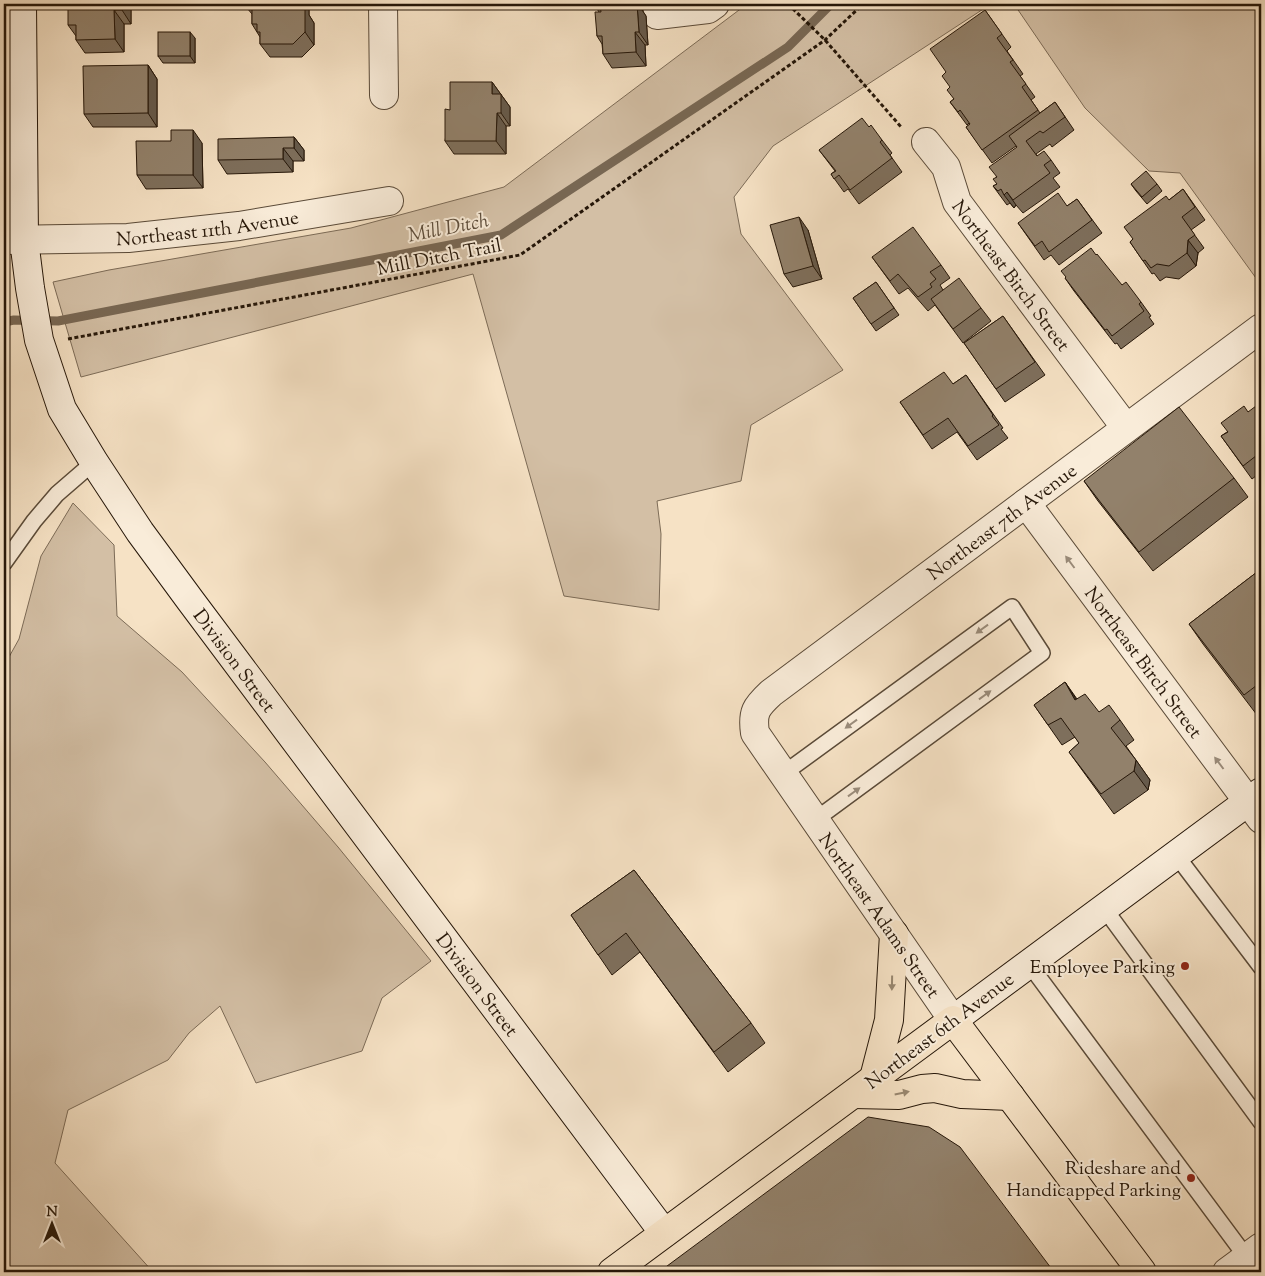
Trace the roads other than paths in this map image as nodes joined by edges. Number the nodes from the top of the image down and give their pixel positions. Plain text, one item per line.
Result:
1 (22, 4) edge
2 (383, 4) edge
3 (715, 4) edge
4 (657, 15) dead end
5 (384, 95) dead end
6 (926, 142) road end
7 (389, 201) dead end
8 (14, 240) edge
9 (1261, 328) edge
10 (1126, 428) junction
11 (94, 462) junction
12 (1026, 503) junction
13 (4, 563) edge
14 (753, 722) joint
15 (782, 774) junction
16 (1257, 804) edge
17 (814, 820) junction
18 (1176, 855) junction
19 (1104, 908) junction
20 (894, 934) junction
21 (1028, 964) junction
22 (1261, 967) edge
23 (953, 1020) junction
24 (864, 1086) junction
25 (1010, 1096) junction
26 (1261, 1122) edge
27 (664, 1233) junction
28 (1245, 1259) edge
29 (612, 1272) edge
30 (1142, 1272) edge

1 - 8 street, Division Street
2 - 5 street
3 - 4 street
6 - 10 street, Northeast Birch Street
7 - 8 street, Northeast 11th Avenue
8 - 11 street, Division Street
9 - 10 street, Northeast 7th Avenue
10 - 12 street, Northeast 7th Avenue
11 - 13 lane
11 - 27 street, Division Street
12 - 14 street, Northeast 7th Avenue
16 -> 12 street, Northeast Birch Street
14 - 15 street, Northeast Adams Street
15 - 17 street, Northeast Adams Street
17 -> 15 lane
16 - 18 street, Northeast 6th Avenue
17 - 20 street, Northeast Adams Street
18 - 19 street, Northeast 6th Avenue
18 - 22 lane
19 - 21 street, Northeast 6th Avenue
19 - 26 lane
20 - 23 street, Northeast Adams Street
20 -> 24 main road
21 - 23 street, Northeast 6th Avenue
21 - 28 lane
23 - 24 main road, Northeast 6th Avenue
23 - 25 main road, Northeast Adams Street
24 -> 25 main road
24 - 27 main road, Northeast 6th Avenue
25 - 30 main road, Northeast Adams Street
27 - 29 main road, Northeast 6th Avenue

